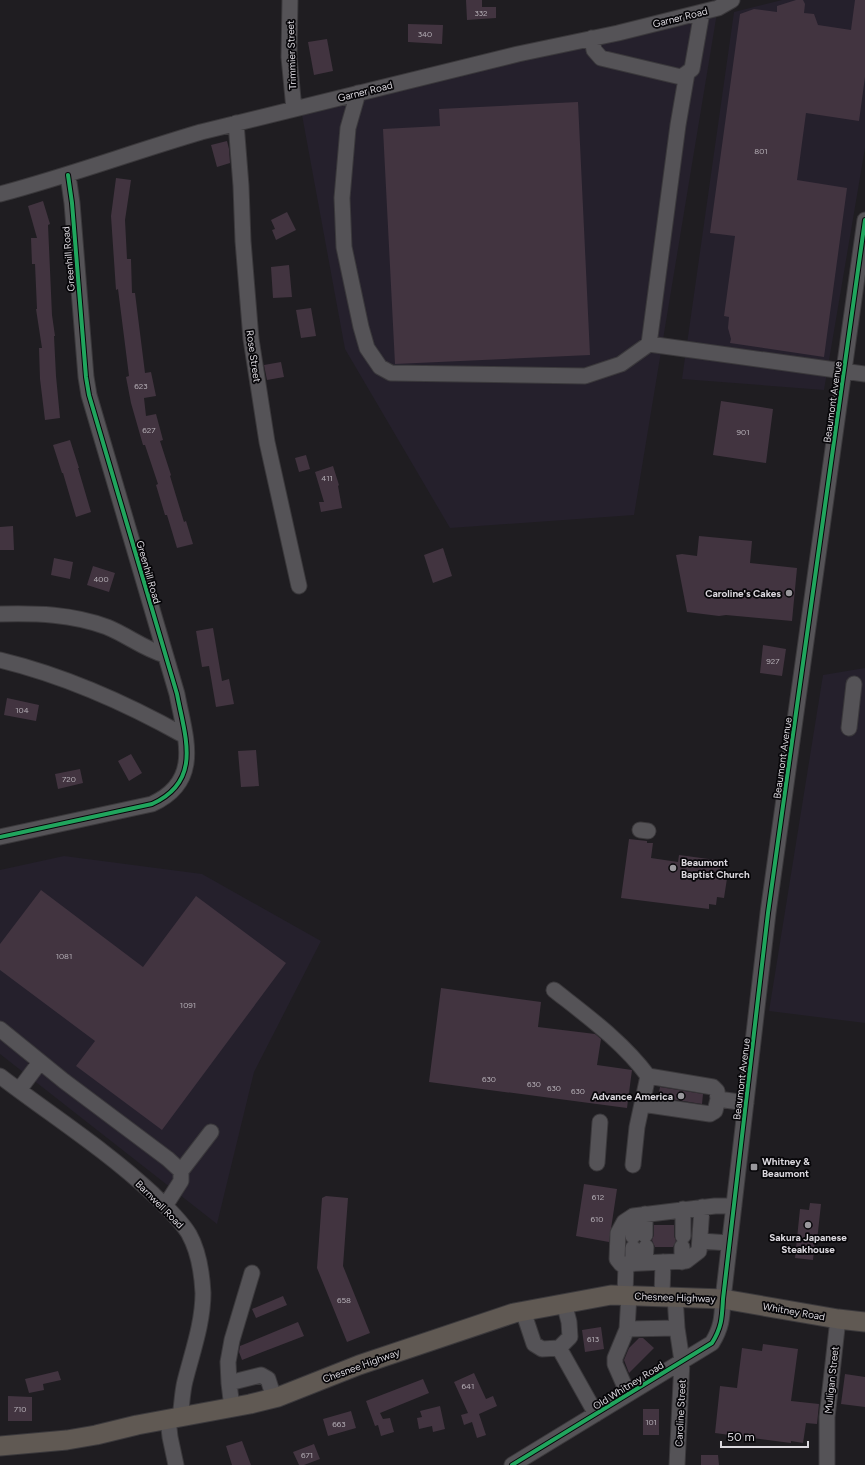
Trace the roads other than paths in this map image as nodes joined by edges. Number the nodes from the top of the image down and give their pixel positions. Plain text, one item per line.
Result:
1 (290, 0) edge
2 (732, 0) edge
3 (702, 12) junction
4 (592, 38) junction
5 (687, 74) junction
6 (358, 93) junction
7 (294, 109) junction
8 (236, 123) junction
9 (68, 175) junction
10 (0, 194) edge
11 (865, 220) edge
12 (649, 344) junction
13 (845, 372) junction
14 (865, 374) edge
15 (299, 586) dead end
16 (0, 614) edge
17 (165, 655) junction
18 (0, 660) edge
19 (854, 684) dead end
20 (849, 728) dead end
21 (185, 736) junction
22 (0, 837) edge
23 (554, 990) dead end
24 (0, 1029) edge
25 (40, 1062) junction
26 (0, 1076) edge
27 (648, 1076) junction
28 (19, 1090) junction
29 (718, 1099) junction
30 (746, 1103) junction
31 (642, 1104) junction
32 (600, 1122) dead end
33 (211, 1132) dead end
34 (597, 1163) dead end
35 (633, 1165) dead end
36 (182, 1171) junction
37 (165, 1206) junction
38 (734, 1206) junction
39 (702, 1207) junction
40 (683, 1209) junction
41 (639, 1215) junction
42 (701, 1241) junction
43 (729, 1243) junction
44 (663, 1262) junction
45 (682, 1262) junction
46 (635, 1263) junction
47 (252, 1273) dead end
48 (627, 1295) junction
49 (669, 1296) junction
50 (723, 1299) junction
51 (564, 1303) junction
52 (523, 1311) junction
53 (838, 1319) junction
54 (865, 1322) edge
55 (676, 1328) junction
56 (627, 1329) junction
57 (559, 1348) junction
58 (682, 1361) junction
59 (229, 1383) junction
60 (628, 1394) junction
61 (274, 1398) junction
62 (232, 1408) junction
63 (596, 1414) junction
64 (174, 1418) junction
65 (0, 1446) edge
66 (176, 1465) edge
67 (512, 1465) edge
68 (677, 1465) edge
69 (827, 1465) edge

1 - 7 street, Trimmier Street
2 - 3 street, Garner Road
3 - 4 street, Garner Road
3 - 5 street
4 - 5 street
4 - 6 street, Garner Road
5 - 12 street
6 - 7 street, Garner Road
6 - 12 street
7 - 8 street, Garner Road
8 - 9 street, Garner Road
8 - 15 street, Rose Street
9 - 10 street, Garner Road
9 - 17 street, Greenhill Road
11 - 13 street, Beaumont Avenue
12 - 13 street
13 - 14 street
13 - 30 street, Beaumont Avenue
16 - 17 street
17 - 21 street, Greenhill Road
18 - 21 street
19 - 20 street
21 - 22 street, Greenhill Road
23 - 27 street
24 - 25 street
25 - 28 street
25 - 36 street
26 - 28 street, Barnwell Road
27 - 29 street
27 - 31 street
28 - 37 street, Barnwell Road
29 - 30 street
29 - 31 street
30 - 38 street, Beaumont Avenue
31 - 35 street
32 - 34 street
33 - 36 street
36 - 37 street
37 - 64 street, Barnwell Road
38 - 39 street
38 - 43 street, Beaumont Avenue
39 - 40 street
39 - 42 street
40 - 41 street
40 - 45 street
41 - 46 street
41 - 46 street
42 - 43 street
42 - 45 street
43 - 50 street, Beaumont Avenue
44 - 45 street
44 - 46 street
44 - 49 street, Caroline Street
46 - 48 street
47 - 59 street
48 - 49 main road, Chesnee Highway
48 - 51 main road, Chesnee Highway
48 - 56 street
49 - 50 main road, Chesnee Highway
49 - 55 street, Caroline Street
50 - 53 main road, Whitney Road
50 - 58 street, Old Whitney Road
51 - 52 main road, Chesnee Highway
51 - 57 street
52 - 57 street
52 - 61 main road, Chesnee Highway
53 - 54 main road, Whitney Road
53 - 69 street, Mulligan Street
55 - 56 street
55 - 58 street, Caroline Street
56 - 60 street
57 - 63 street
58 - 60 street, Old Whitney Road
58 - 68 street, Caroline Street
59 - 61 street
59 - 62 street
60 - 63 street, Old Whitney Road
61 - 62 main road, Chesnee Highway
62 - 64 main road, Chesnee Highway
63 - 67 street, Old Whitney Road
64 - 65 main road, Chesnee Highway
64 - 66 street, Barnwell Road

